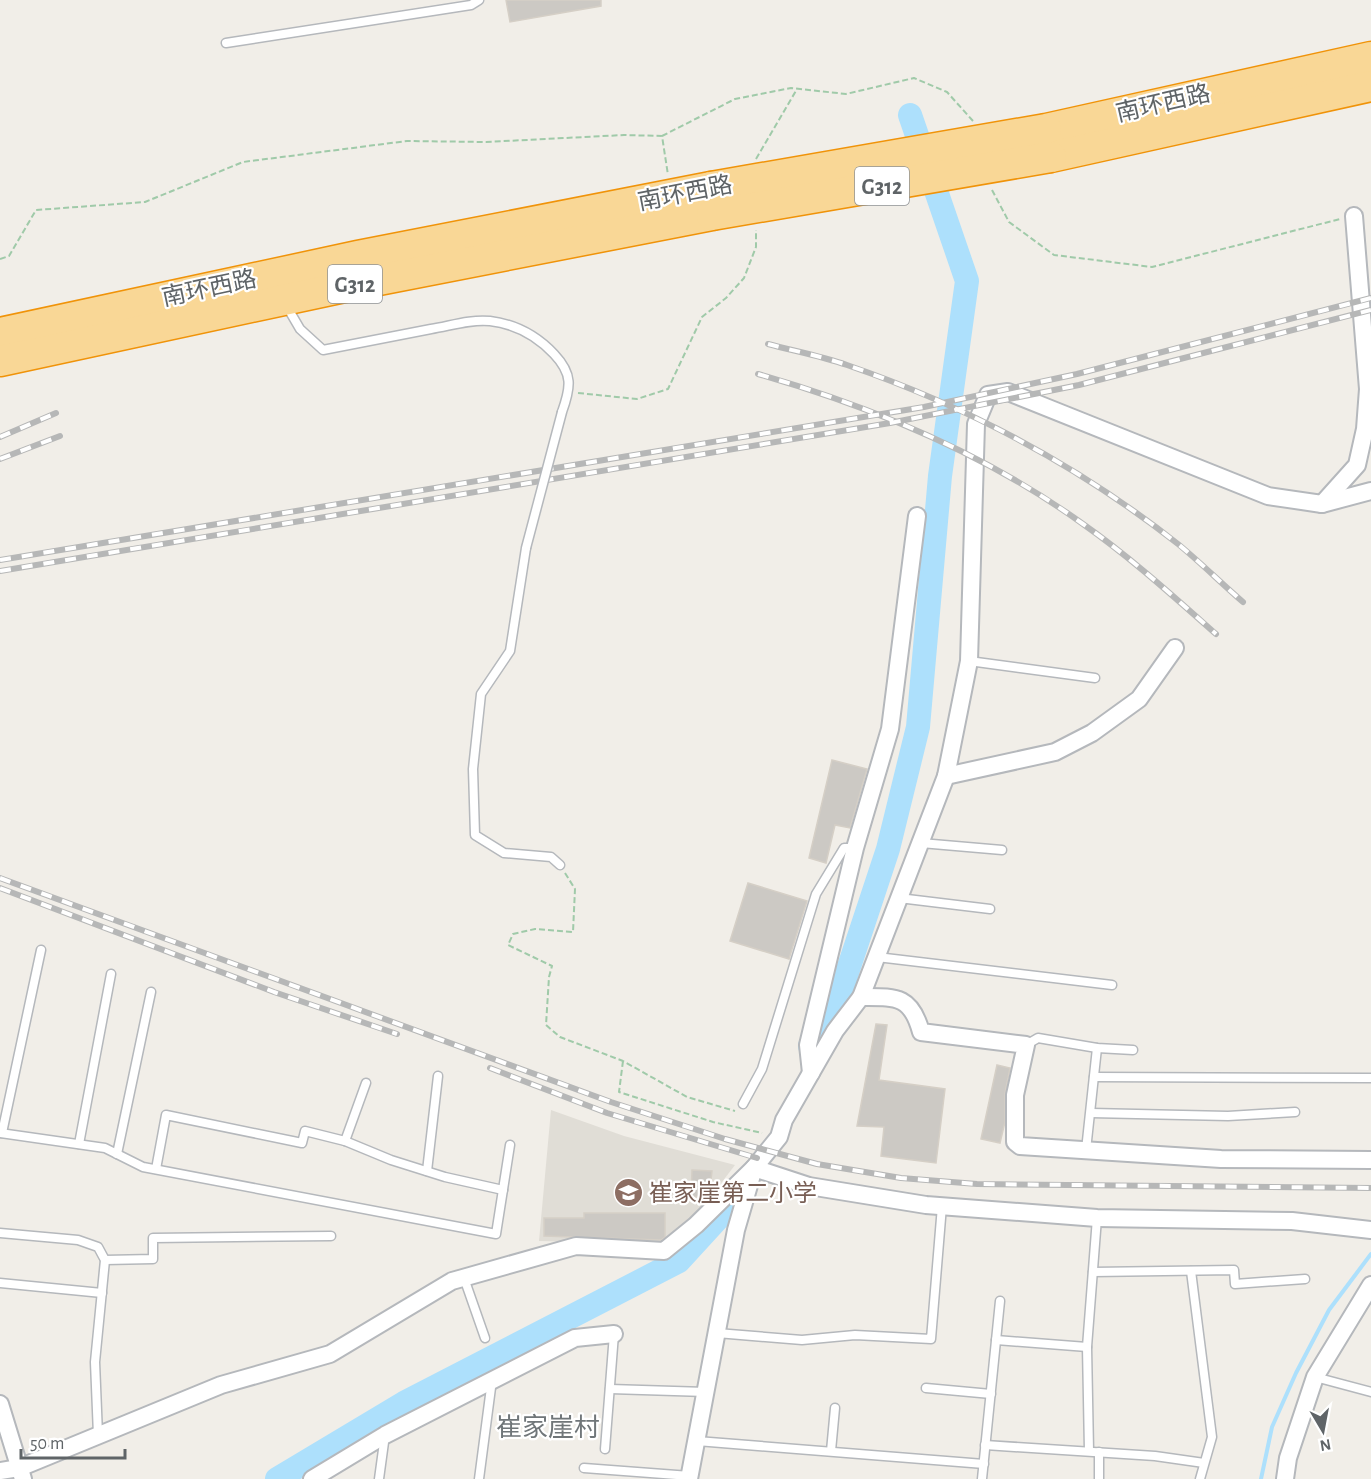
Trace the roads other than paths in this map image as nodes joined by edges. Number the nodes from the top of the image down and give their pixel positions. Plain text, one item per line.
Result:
1 (479, 0) edge
2 (226, 43) dead end
3 (1371, 57) edge
4 (1371, 86) edge
5 (1049, 143) junction
6 (712, 201) junction
7 (1354, 216) dead end
8 (284, 300) junction
9 (0, 333) edge
10 (0, 361) edge
11 (1371, 491) edge
12 (1322, 504) junction
13 (916, 516) dead end
14 (1175, 648) dead end
15 (969, 660) junction
16 (1095, 678) dead end
17 (946, 776) junction
18 (921, 843) junction
19 (855, 848) junction
20 (1002, 850) dead end
21 (560, 865) road end
22 (899, 898) junction
23 (990, 909) dead end
24 (41, 950) dead end
25 (877, 957) junction
26 (111, 974) dead end
27 (1112, 985) dead end
28 (152, 992) dead end
29 (861, 997) junction
30 (1026, 1045) junction
31 (1097, 1048) junction
32 (1133, 1050) dead end
33 (811, 1073) junction
34 (438, 1076) dead end
35 (1094, 1077) junction
36 (1371, 1078) edge
37 (366, 1083) dead end
38 (743, 1104) road end
39 (1295, 1112) dead end
40 (1090, 1113) junction
41 (1, 1133) edge
42 (345, 1141) junction
43 (79, 1144) junction
44 (510, 1145) dead end
45 (1086, 1150) junction
46 (117, 1154) junction
47 (1371, 1160) edge
48 (754, 1168) junction
49 (156, 1169) junction
50 (427, 1171) junction
51 (503, 1190) junction
52 (942, 1206) junction
53 (1097, 1218) junction
54 (1371, 1230) edge
55 (0, 1233) edge
56 (331, 1236) dead end
57 (105, 1260) junction
58 (1191, 1270) junction
59 (1093, 1272) junction
60 (464, 1278) junction
61 (1305, 1279) dead end
62 (0, 1283) edge
63 (1370, 1289) edge
64 (102, 1293) junction
65 (1000, 1301) dead end
66 (717, 1333) junction
67 (614, 1334) joint
68 (485, 1338) dead end
69 (996, 1340) junction
70 (1087, 1347) junction
71 (1315, 1377) junction
72 (492, 1380) junction
73 (926, 1388) dead end
74 (610, 1389) junction
75 (706, 1392) junction
76 (1371, 1392) edge
77 (991, 1394) junction
78 (0, 1404) edge
79 (835, 1408) dead end
80 (98, 1435) junction
81 (385, 1436) junction
82 (697, 1440) junction
83 (986, 1445) junction
84 (605, 1449) dead end
85 (831, 1451) junction
86 (1089, 1451) junction
87 (1099, 1452) junction
88 (1204, 1463) junction
89 (984, 1464) junction
90 (584, 1468) dead end
91 (0, 1471) edge
92 (21, 1473) edge
93 (690, 1478) edge
94 (312, 1479) edge
95 (379, 1479) edge
96 (479, 1479) edge
97 (982, 1479) edge
98 (1099, 1479) edge
99 (1200, 1479) edge
100 (1285, 1479) edge

1 - 2 lane
3 - 5 highway, 南环西路 / G312
4 - 5 highway, 南环西路 / G312
5 - 6 highway, 南环西路 / G312, bridge
6 - 8 highway, 南环西路 / G312
6 - 9 highway, 南环西路 / G312
7 - 12 street
8 - 10 highway, 南环西路 / G312
8 - 21 lane, bridge
11 - 12 street
12 - 15 street
13 - 19 street
14 - 17 street
15 - 16 lane
15 - 17 street
17 - 18 street
18 - 20 lane
18 - 22 street
19 - 33 street
19 - 38 lane
22 - 23 lane
22 - 25 street
24 - 41 lane
25 - 27 lane
25 - 29 street
26 - 43 lane
28 - 46 lane
29 - 30 street
29 - 33 street
30 - 31 lane
30 - 45 street
31 - 32 lane
31 - 35 lane
33 - 48 street
34 - 50 lane
35 - 36 lane
35 - 40 lane
37 - 42 lane
39 - 40 lane
40 - 45 lane
41 - 43 lane
42 - 49 lane
42 - 50 lane
43 - 46 lane
44 - 51 lane
45 - 47 street
46 - 49 lane
48 - 52 street
48 - 60 street
48 - 66 street
49 - 51 lane
50 - 51 lane
52 - 53 street
52 - 66 lane
53 - 54 street
53 - 59 lane
55 - 57 lane
56 - 57 lane
57 - 64 lane
58 - 59 lane
58 - 61 lane
58 - 88 lane
59 - 70 lane
60 - 68 lane
60 - 80 street
62 - 64 lane
63 - 71 street
64 - 80 lane
65 - 69 lane
66 - 75 street
67 - 72 street
67 - 74 lane
69 - 70 lane
69 - 77 lane
70 - 86 lane
71 - 76 lane
71 - 100 street
72 - 81 street
72 - 96 lane
73 - 77 lane
74 - 75 lane
74 - 84 lane
75 - 82 street
77 - 83 lane
78 - 92 street
79 - 85 lane
80 - 92 street
81 - 94 street
81 - 95 lane
82 - 85 lane
82 - 93 street
83 - 86 lane
83 - 89 lane
85 - 89 lane
86 - 87 lane
87 - 88 lane
87 - 98 lane
88 - 99 lane
89 - 97 lane
90 - 93 lane
91 - 92 street

